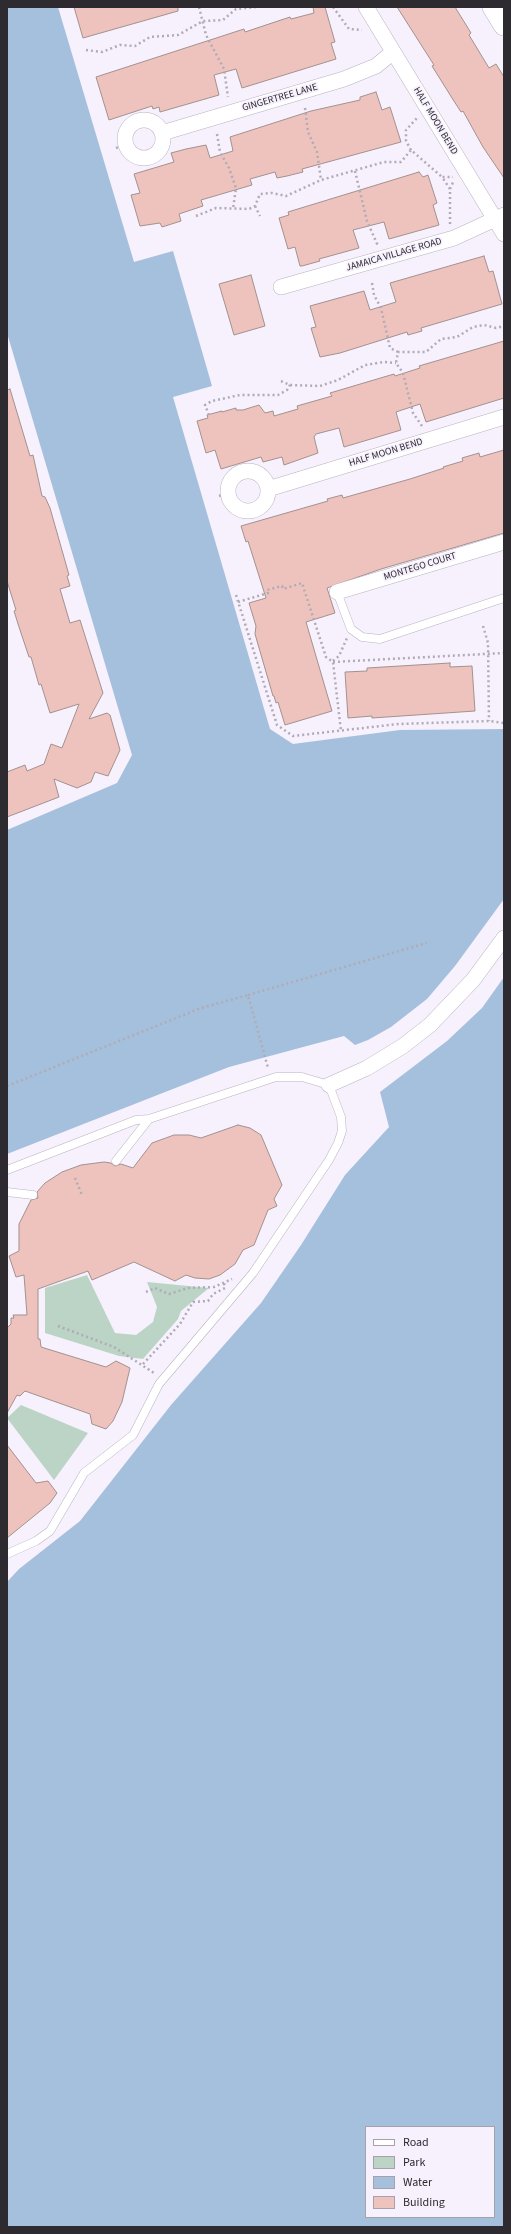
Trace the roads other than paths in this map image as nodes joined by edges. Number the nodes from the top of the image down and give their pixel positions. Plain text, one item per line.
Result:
1 (366, 7) edge
2 (493, 7) edge
3 (504, 25) edge
4 (393, 52) junction
5 (162, 133) junction
6 (499, 217) edge
7 (504, 234) edge
8 (280, 287) dead end
9 (504, 417) edge
10 (268, 489) junction
11 (504, 542) edge
12 (337, 592) joint
13 (504, 598) edge
14 (504, 938) edge
15 (328, 1085) junction
16 (149, 1119) junction
17 (116, 1161) dead end
18 (7, 1170) edge
19 (7, 1192) edge
20 (34, 1195) dead end
21 (7, 1554) edge

1 - 4 street, HALF MOON BEND
2 - 3 street
4 - 5 street, GINGERTREE LANE
4 - 6 street, HALF MOON BEND
5 - 5 street
6 - 7 street, HALF MOON BEND
6 - 8 street, JAMAICA VILLAGE ROAD
9 - 10 street, HALF MOON BEND
10 - 10 street
11 - 12 street, MONTEGO COURT
12 - 13 lane
14 - 15 street
15 - 16 lane
15 - 21 lane
16 - 17 lane
16 - 18 lane
19 - 20 lane

